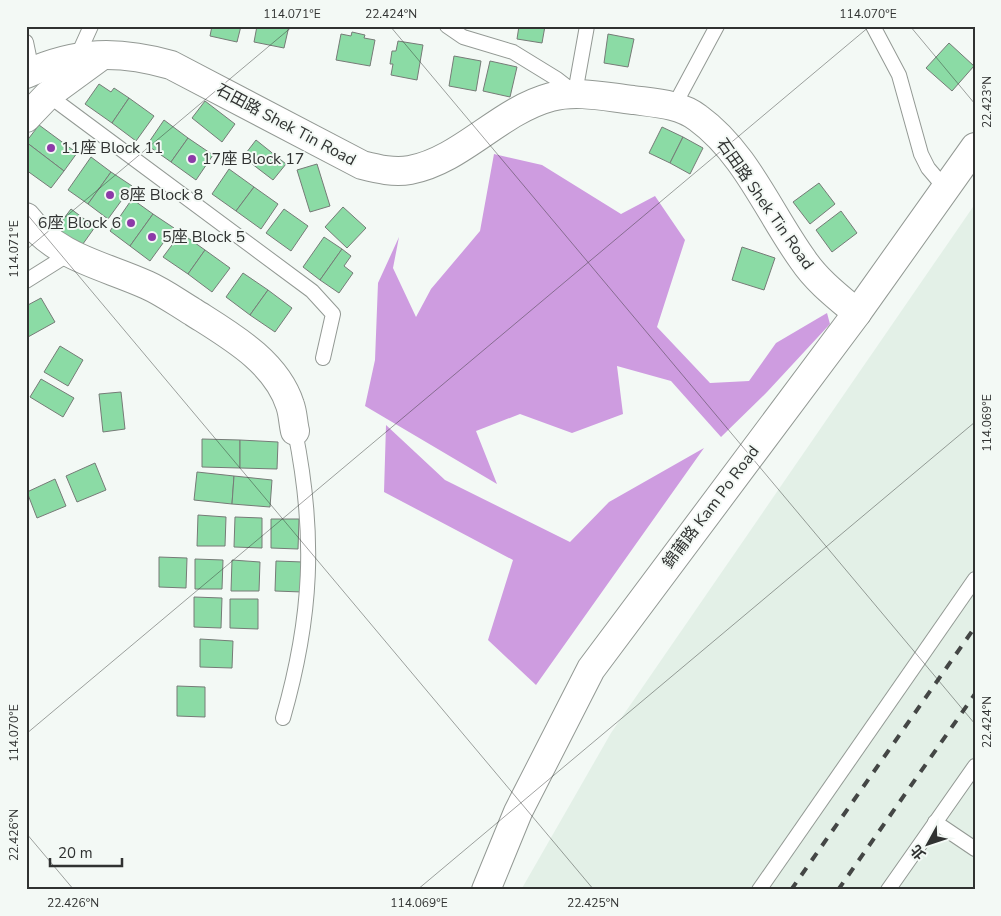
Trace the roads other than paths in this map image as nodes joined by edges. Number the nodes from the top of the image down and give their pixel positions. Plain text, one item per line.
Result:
1 (91, 26) edge
2 (447, 26) edge
3 (587, 26) edge
4 (717, 26) edge
5 (873, 26) edge
6 (26, 42) edge
7 (106, 54) junction
8 (76, 57) junction
9 (29, 72) edge
10 (575, 93) junction
11 (48, 95) junction
12 (674, 106) junction
13 (26, 118) edge
14 (975, 146) edge
15 (945, 188) junction
16 (26, 217) edge
17 (69, 254) junction
18 (26, 281) edge
19 (857, 313) junction
20 (323, 358) dead end
21 (295, 431) joint
22 (975, 579) edge
23 (282, 718) dead end
24 (975, 766) edge
25 (936, 822) junction
26 (975, 849) edge
27 (486, 890) edge
28 (759, 890) edge
29 (888, 890) edge

1 - 8 lane
2 - 10 lane
3 - 10 lane
4 - 12 lane
5 - 15 lane
6 - 9 lane
7 - 8 street, 石田路 Shek Tin Road
7 - 10 street, 石田路 Shek Tin Road
7 - 11 street
8 - 9 street, 石田路 Shek Tin Road
10 - 12 street, 石田路 Shek Tin Road
11 - 13 street
11 - 20 lane
12 - 19 street, 石田路 Shek Tin Road
14 - 15 street, 錦莆路 Kam Po Road
15 - 19 street, 錦莆路 Kam Po Road
16 - 17 street
17 - 18 lane
17 - 21 street
19 - 27 street, 錦莆路 Kam Po Road
21 - 23 lane
22 - 28 lane
24 - 25 lane
25 - 26 lane
25 - 29 lane

